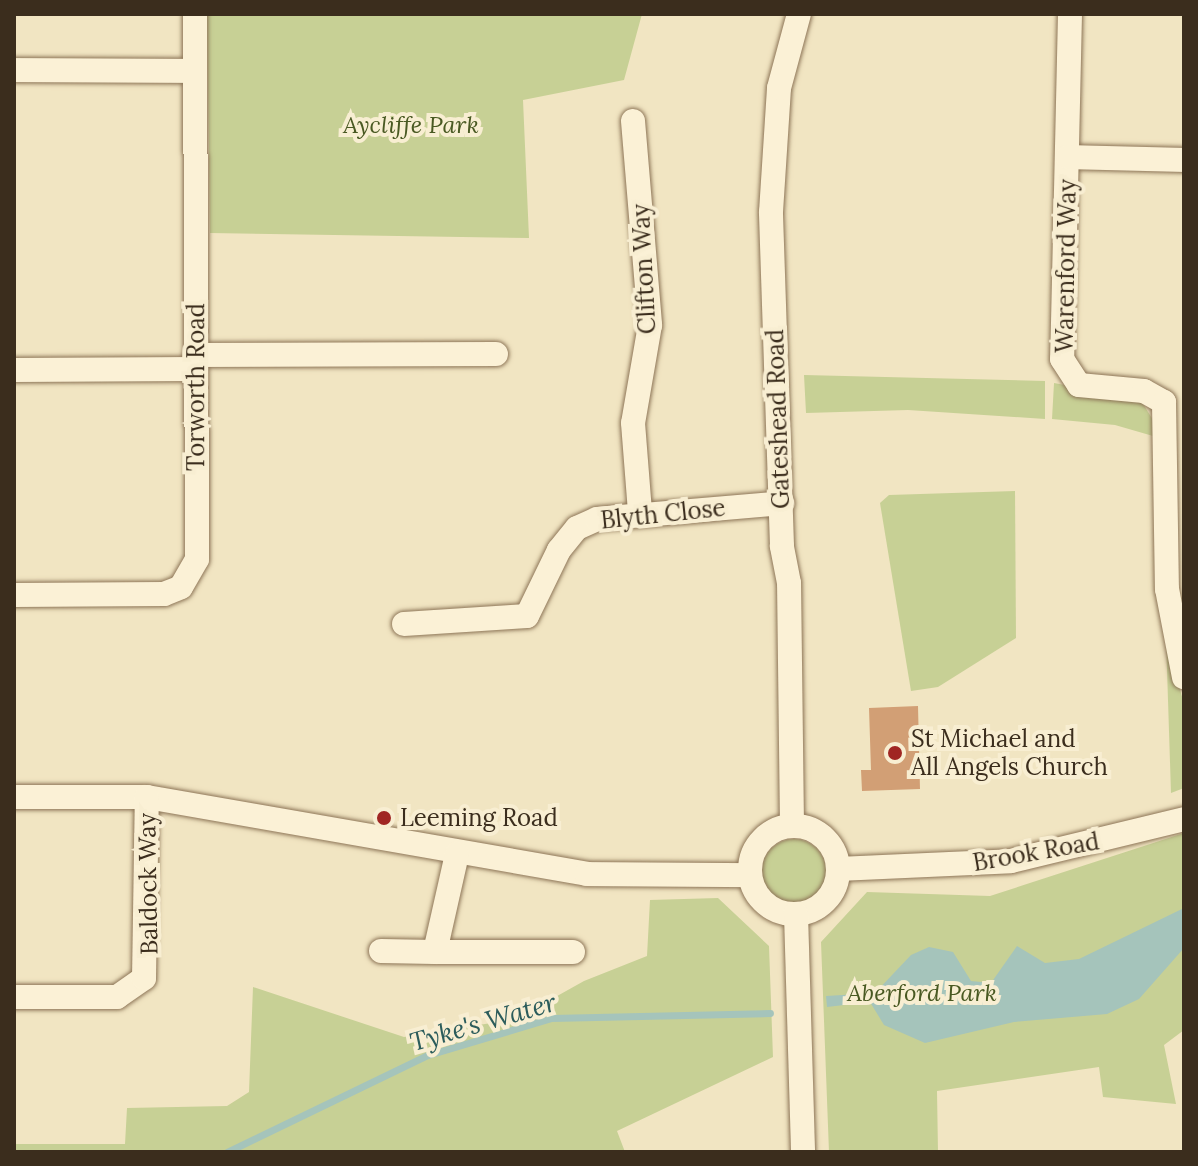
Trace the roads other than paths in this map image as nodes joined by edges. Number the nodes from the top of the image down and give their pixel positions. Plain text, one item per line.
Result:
1 (195, 14) edge
2 (799, 14) edge
3 (1070, 14) edge
4 (14, 70) edge
5 (195, 71) junction
6 (633, 121) dead end
7 (1068, 157) junction
8 (1184, 160) edge
9 (496, 354) dead end
10 (195, 362) junction
11 (14, 370) edge
12 (1174, 398) edge
13 (782, 503) junction
14 (640, 512) junction
15 (14, 595) edge
16 (404, 624) dead end
17 (1184, 677) edge
18 (14, 797) edge
19 (147, 797) junction
20 (1184, 819) edge
21 (792, 826) junction
22 (457, 854) junction
23 (838, 869) junction
24 (750, 875) junction
25 (796, 914) junction
26 (381, 951) dead end
27 (435, 952) junction
28 (573, 952) dead end
29 (14, 997) edge
30 (803, 1152) edge

1 - 5 street, Torworth Road
2 - 13 street, Gateshead Road
3 - 7 street, Warenford Way
4 - 5 street
5 - 10 street, Torworth Road
6 - 14 street, Clifton Way
7 - 8 street
7 - 12 street, Warenford Way
9 - 10 street
10 - 11 street
10 - 15 street, Torworth Road
12 - 17 street, Warenford Way
13 - 14 street, Blyth Close
13 - 21 street, Gateshead Road
14 - 16 street, Blyth Close
18 - 19 street
19 - 22 street
19 - 29 street, Baldock Way
20 - 23 street, Brook Road
21 - 23 street
21 - 24 street
22 - 24 street
22 - 27 street
23 - 25 street
24 - 25 street
25 - 30 street
26 - 27 street
27 - 28 street

